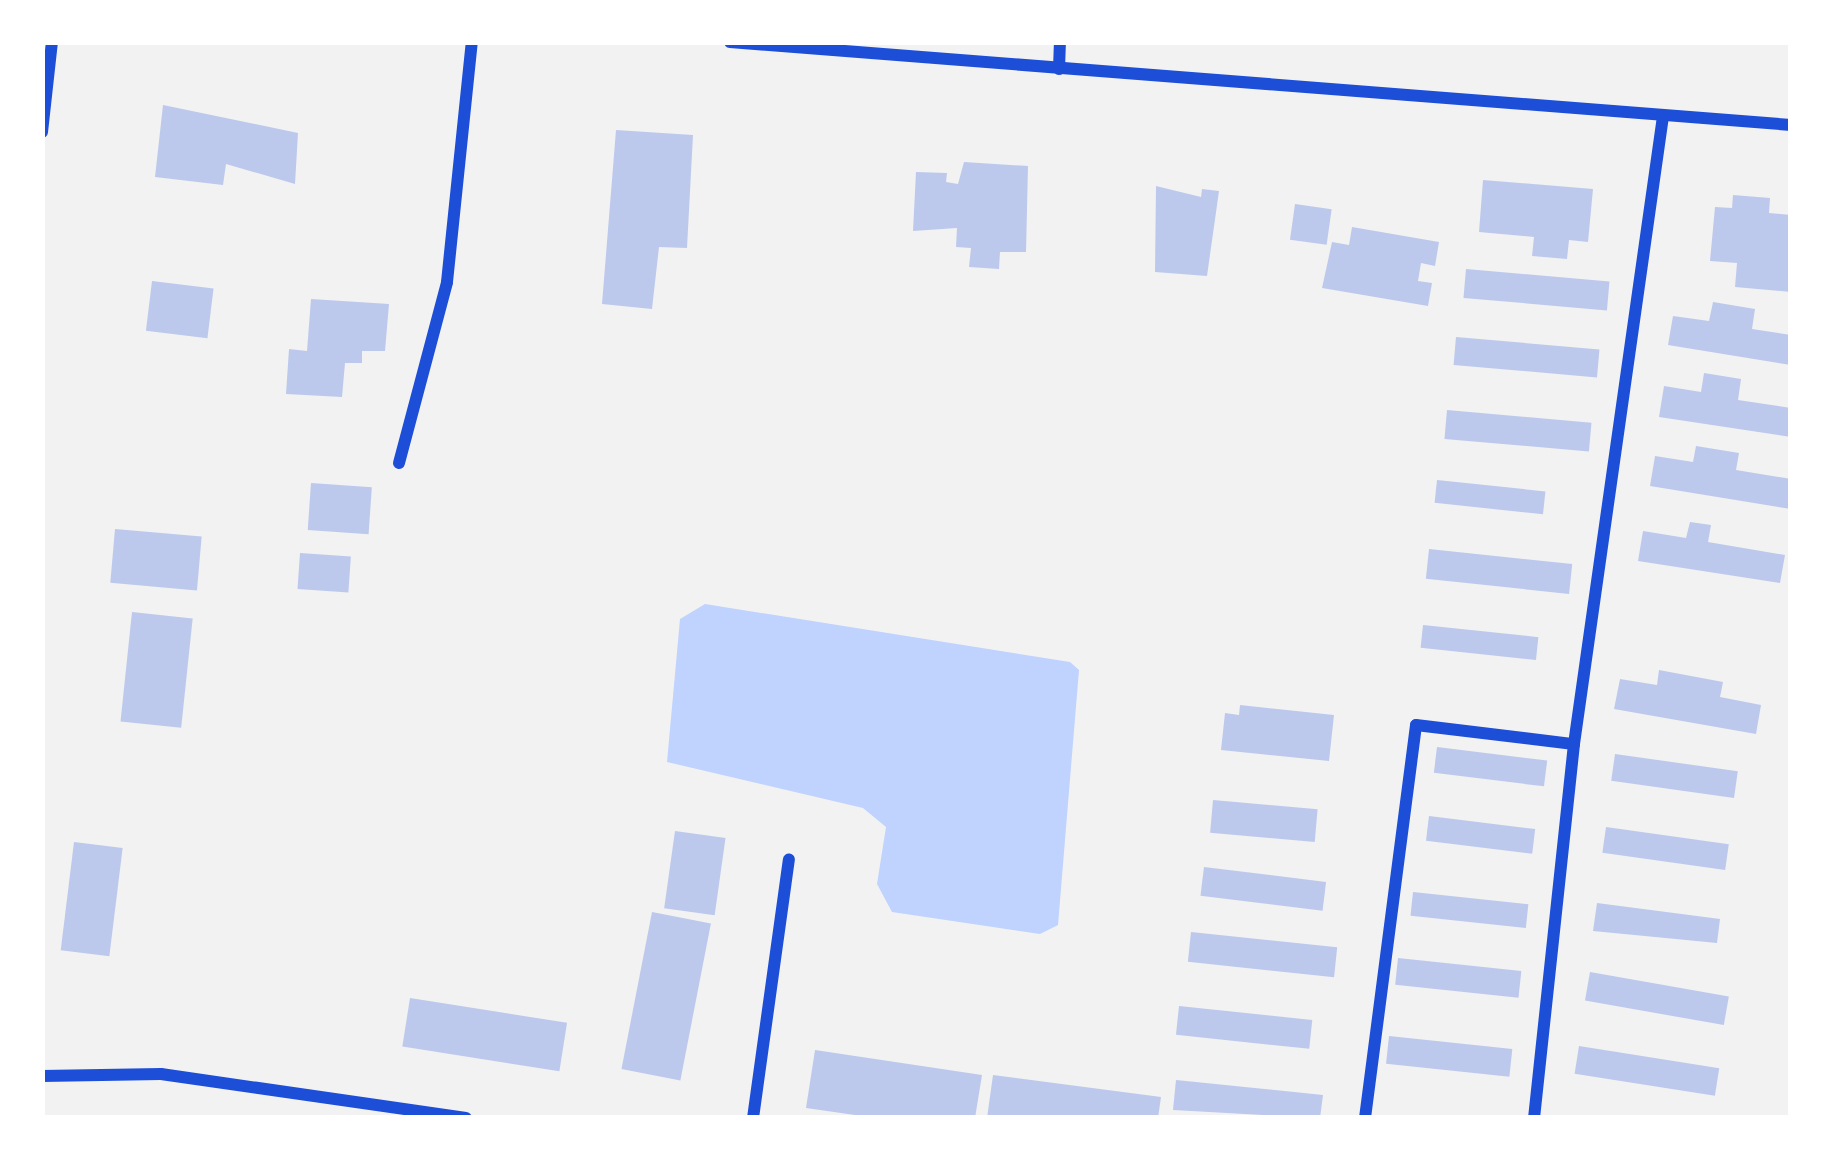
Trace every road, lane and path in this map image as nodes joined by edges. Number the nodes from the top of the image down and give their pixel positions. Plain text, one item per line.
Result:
1 (52, 42) edge
2 (472, 42) edge
3 (730, 42) edge
4 (1060, 42) edge
5 (1059, 69) junction
6 (1663, 116) junction
7 (1791, 125) edge
8 (42, 132) edge
9 (398, 463) dead end
10 (1574, 744) junction
11 (789, 859) dead end
12 (42, 1076) edge
13 (441, 1116) edge
14 (466, 1118) edge
15 (753, 1118) edge
16 (1365, 1118) edge
17 (1534, 1118) edge

1 - 8 street
2 - 9 street
3 - 5 street
4 - 5 street
5 - 6 street
6 - 7 street
6 - 10 street
10 - 16 street
10 - 17 street
11 - 15 street
12 - 13 street
13 - 14 street

